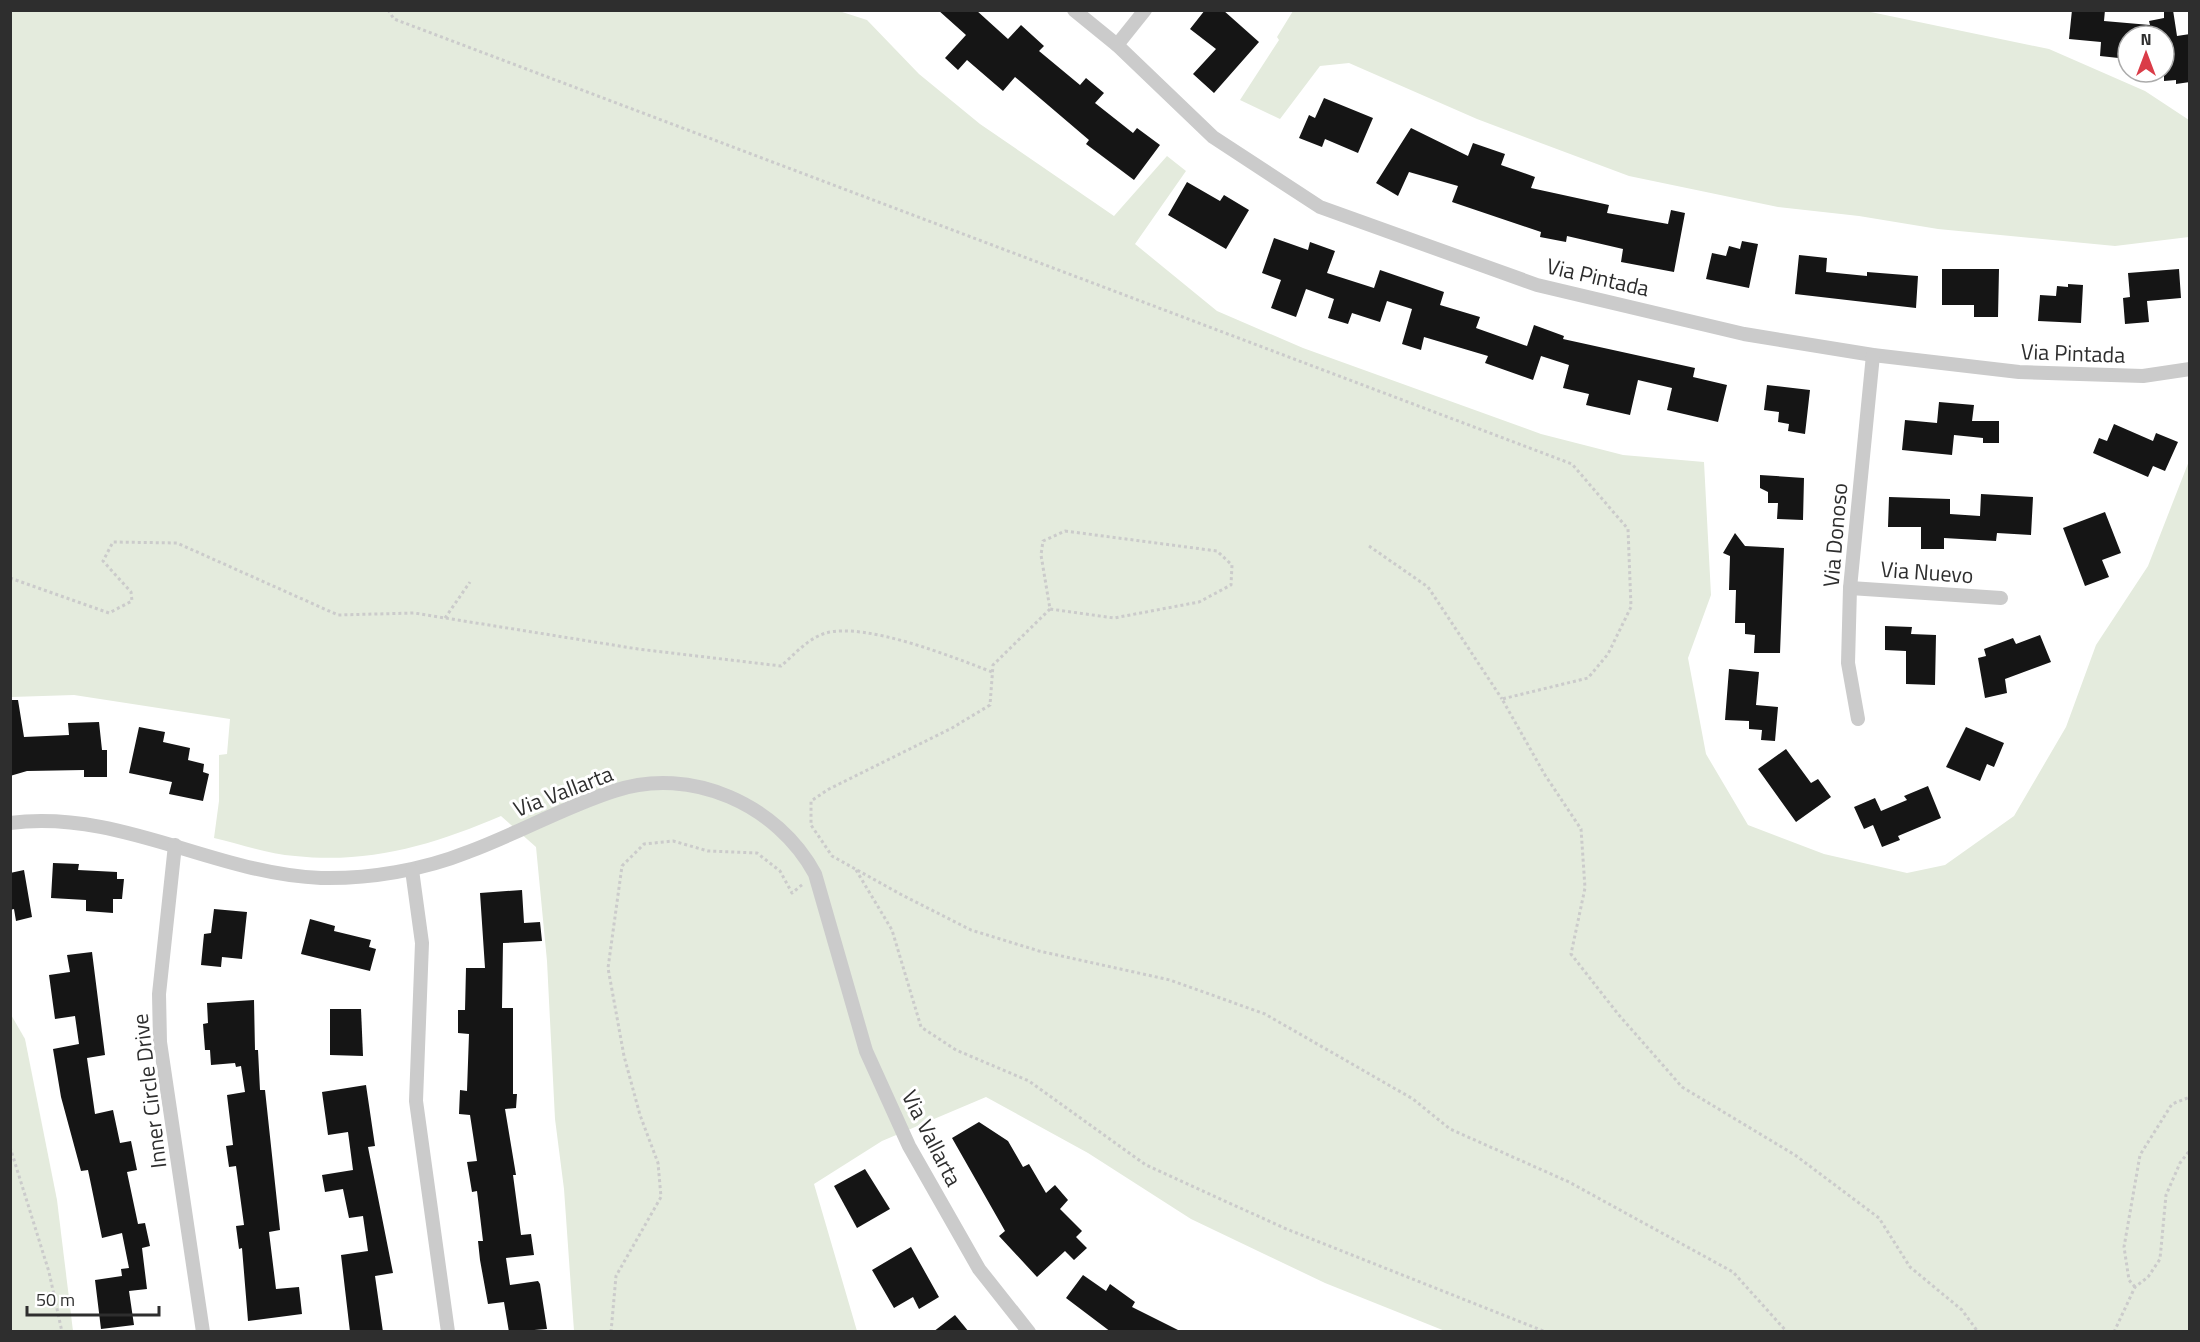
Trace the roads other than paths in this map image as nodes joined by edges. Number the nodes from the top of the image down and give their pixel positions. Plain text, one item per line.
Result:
1 (1074, 10) edge
2 (1145, 10) edge
3 (1117, 45) junction
4 (1873, 355) junction
5 (2190, 369) edge
6 (1850, 588) junction
7 (2001, 598) dead end
8 (1858, 719) dead end
9 (10, 823) edge
10 (175, 844) junction
11 (412, 870) junction
12 (203, 1332) edge
13 (448, 1332) edge
14 (1029, 1332) edge

1 - 3 street, Via Pintada
2 - 3 street
3 - 4 street, Via Pintada
4 - 5 street, Via Pintada
4 - 6 street, Via Donoso
6 - 7 street, Via Nuevo
6 - 8 street, Via Donoso
9 - 10 street, Via Vallarta
10 - 11 street, Via Vallarta
10 - 12 street, Inner Circle Drive
11 - 13 street
11 - 14 street, Via Vallarta

